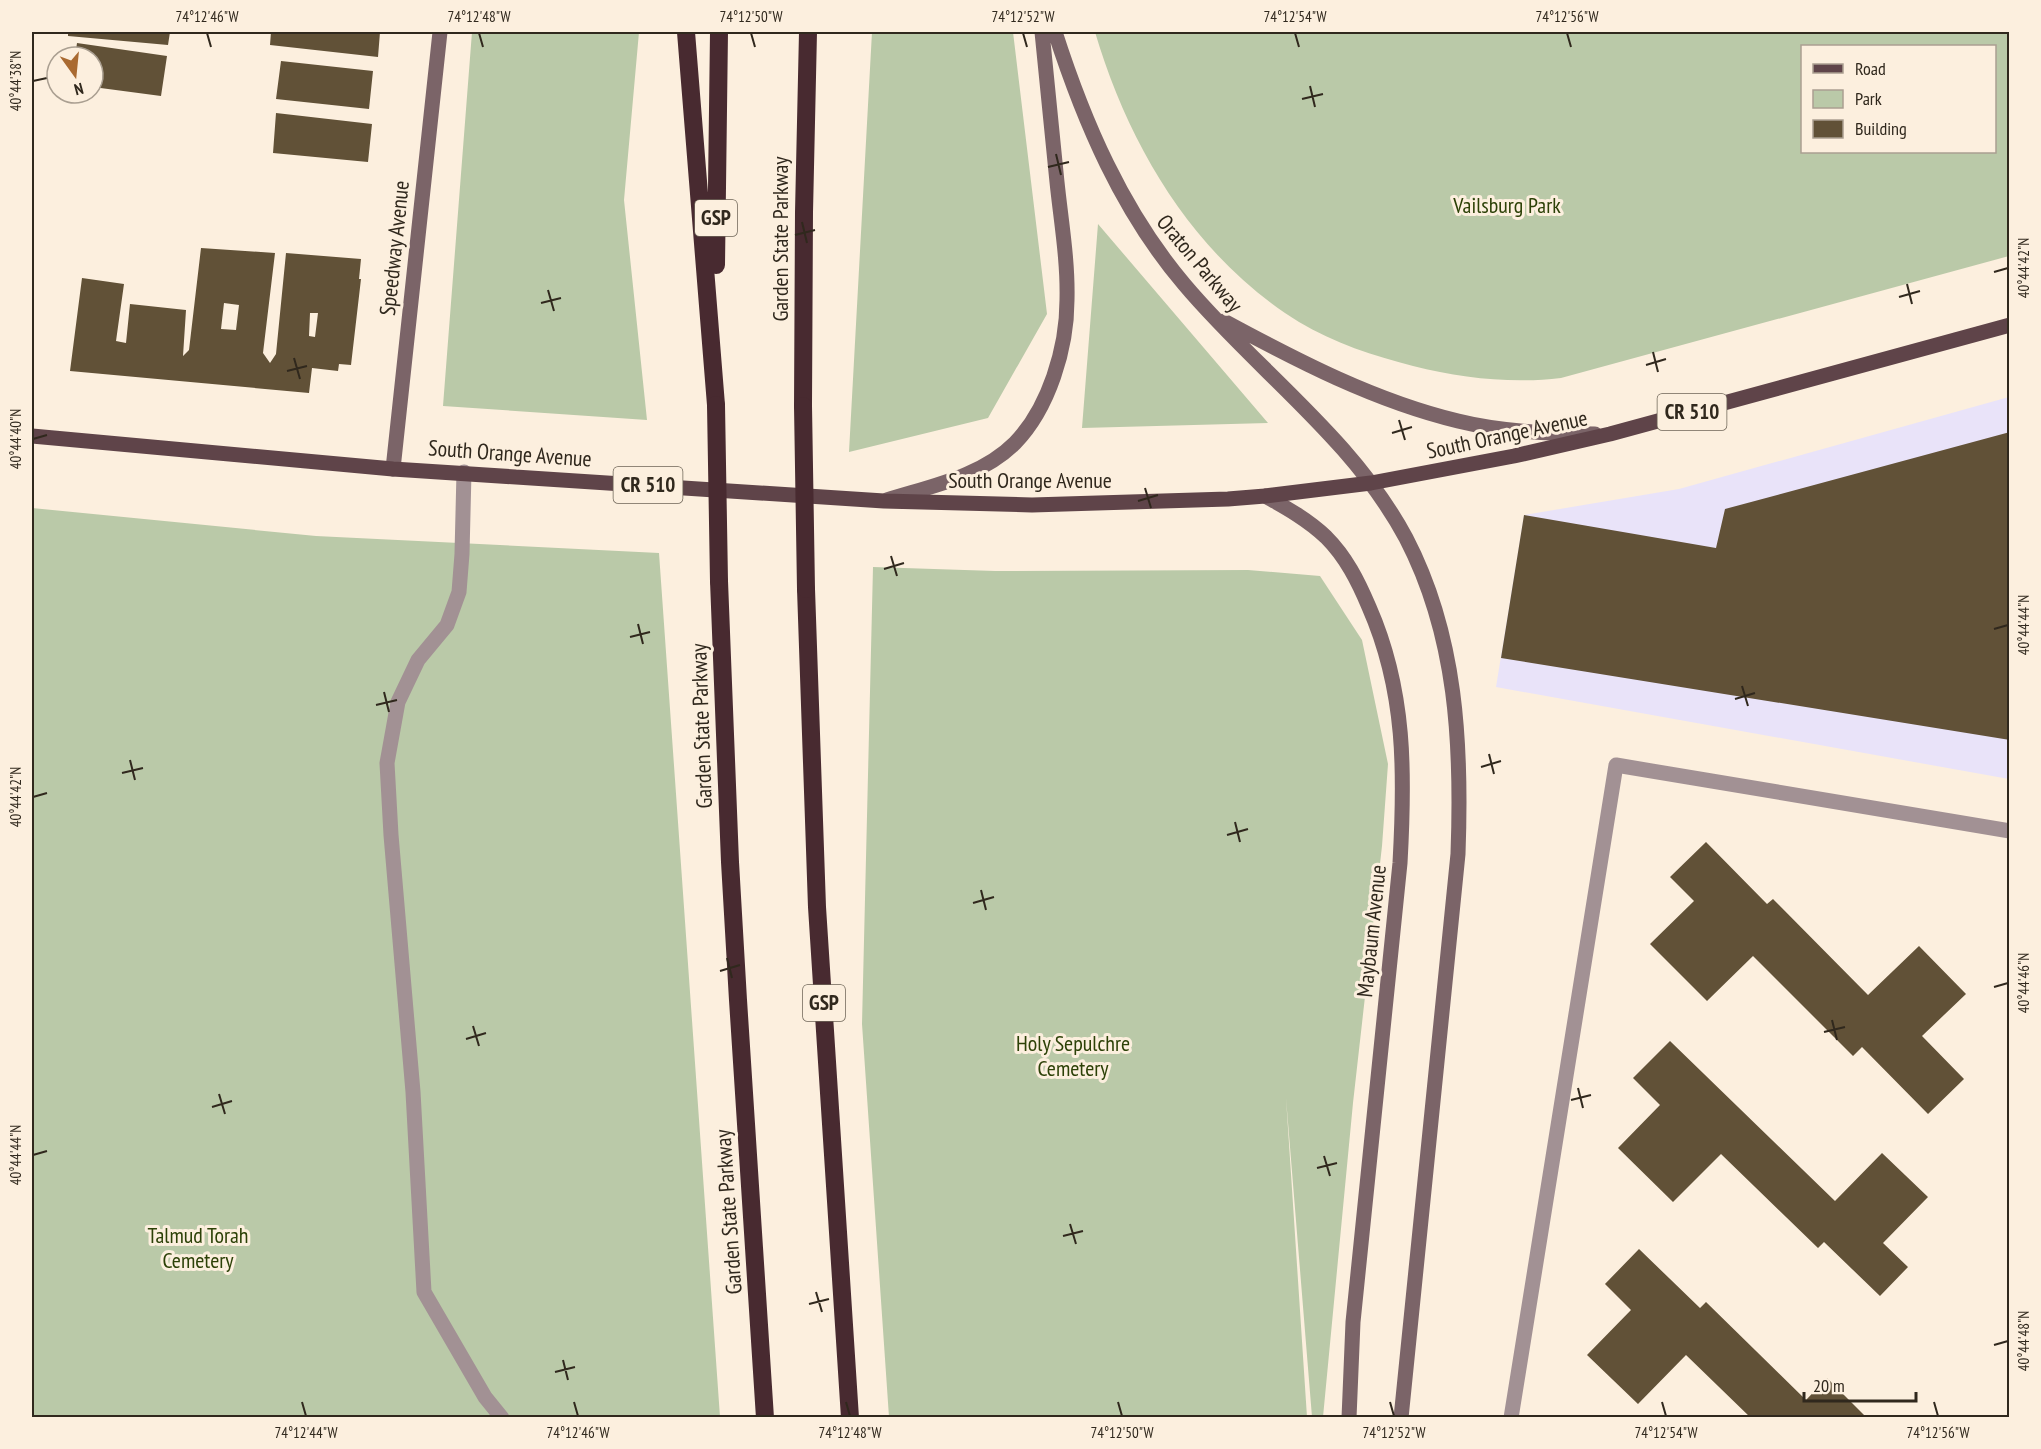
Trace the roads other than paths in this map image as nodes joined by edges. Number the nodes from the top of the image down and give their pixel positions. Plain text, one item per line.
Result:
1 (440, 32) edge
2 (686, 32) edge
3 (719, 32) edge
4 (808, 32) edge
5 (1042, 32) edge
6 (1055, 32) edge
7 (1210, 313) junction
8 (2010, 325) edge
9 (716, 405) junction
10 (1610, 434) junction
11 (32, 436) edge
12 (393, 469) junction
13 (464, 472) junction
14 (1371, 483) junction
15 (1265, 496) junction
16 (884, 501) junction
17 (2010, 831) edge
18 (502, 1418) edge
19 (765, 1418) edge
20 (850, 1418) edge
21 (1349, 1418) edge
22 (1401, 1418) edge
23 (1511, 1418) edge

1 - 12 main road, Speedway Avenue
2 - 9 highway
3 - 9 highway, Garden State Parkway / GSP
4 - 20 highway, Garden State Parkway / GSP, bridge
5 - 16 main road
6 - 7 main road, Oraton Parkway
7 - 10 main road
7 - 14 main road, Oraton Parkway
8 - 10 main road, South Orange Avenue / CR 510
9 - 19 highway, Garden State Parkway / GSP, bridge
10 - 14 main road, South Orange Avenue / CR 510
11 - 12 main road, South Orange Avenue / CR 510
12 - 13 main road, South Orange Avenue / CR 510
13 - 16 main road, South Orange Avenue / CR 510
13 - 18 lane
14 - 15 main road, South Orange Avenue / CR 510
14 - 22 main road
15 - 16 main road, South Orange Avenue / CR 510
15 - 21 main road, Maybaum Avenue
17 - 23 lane

